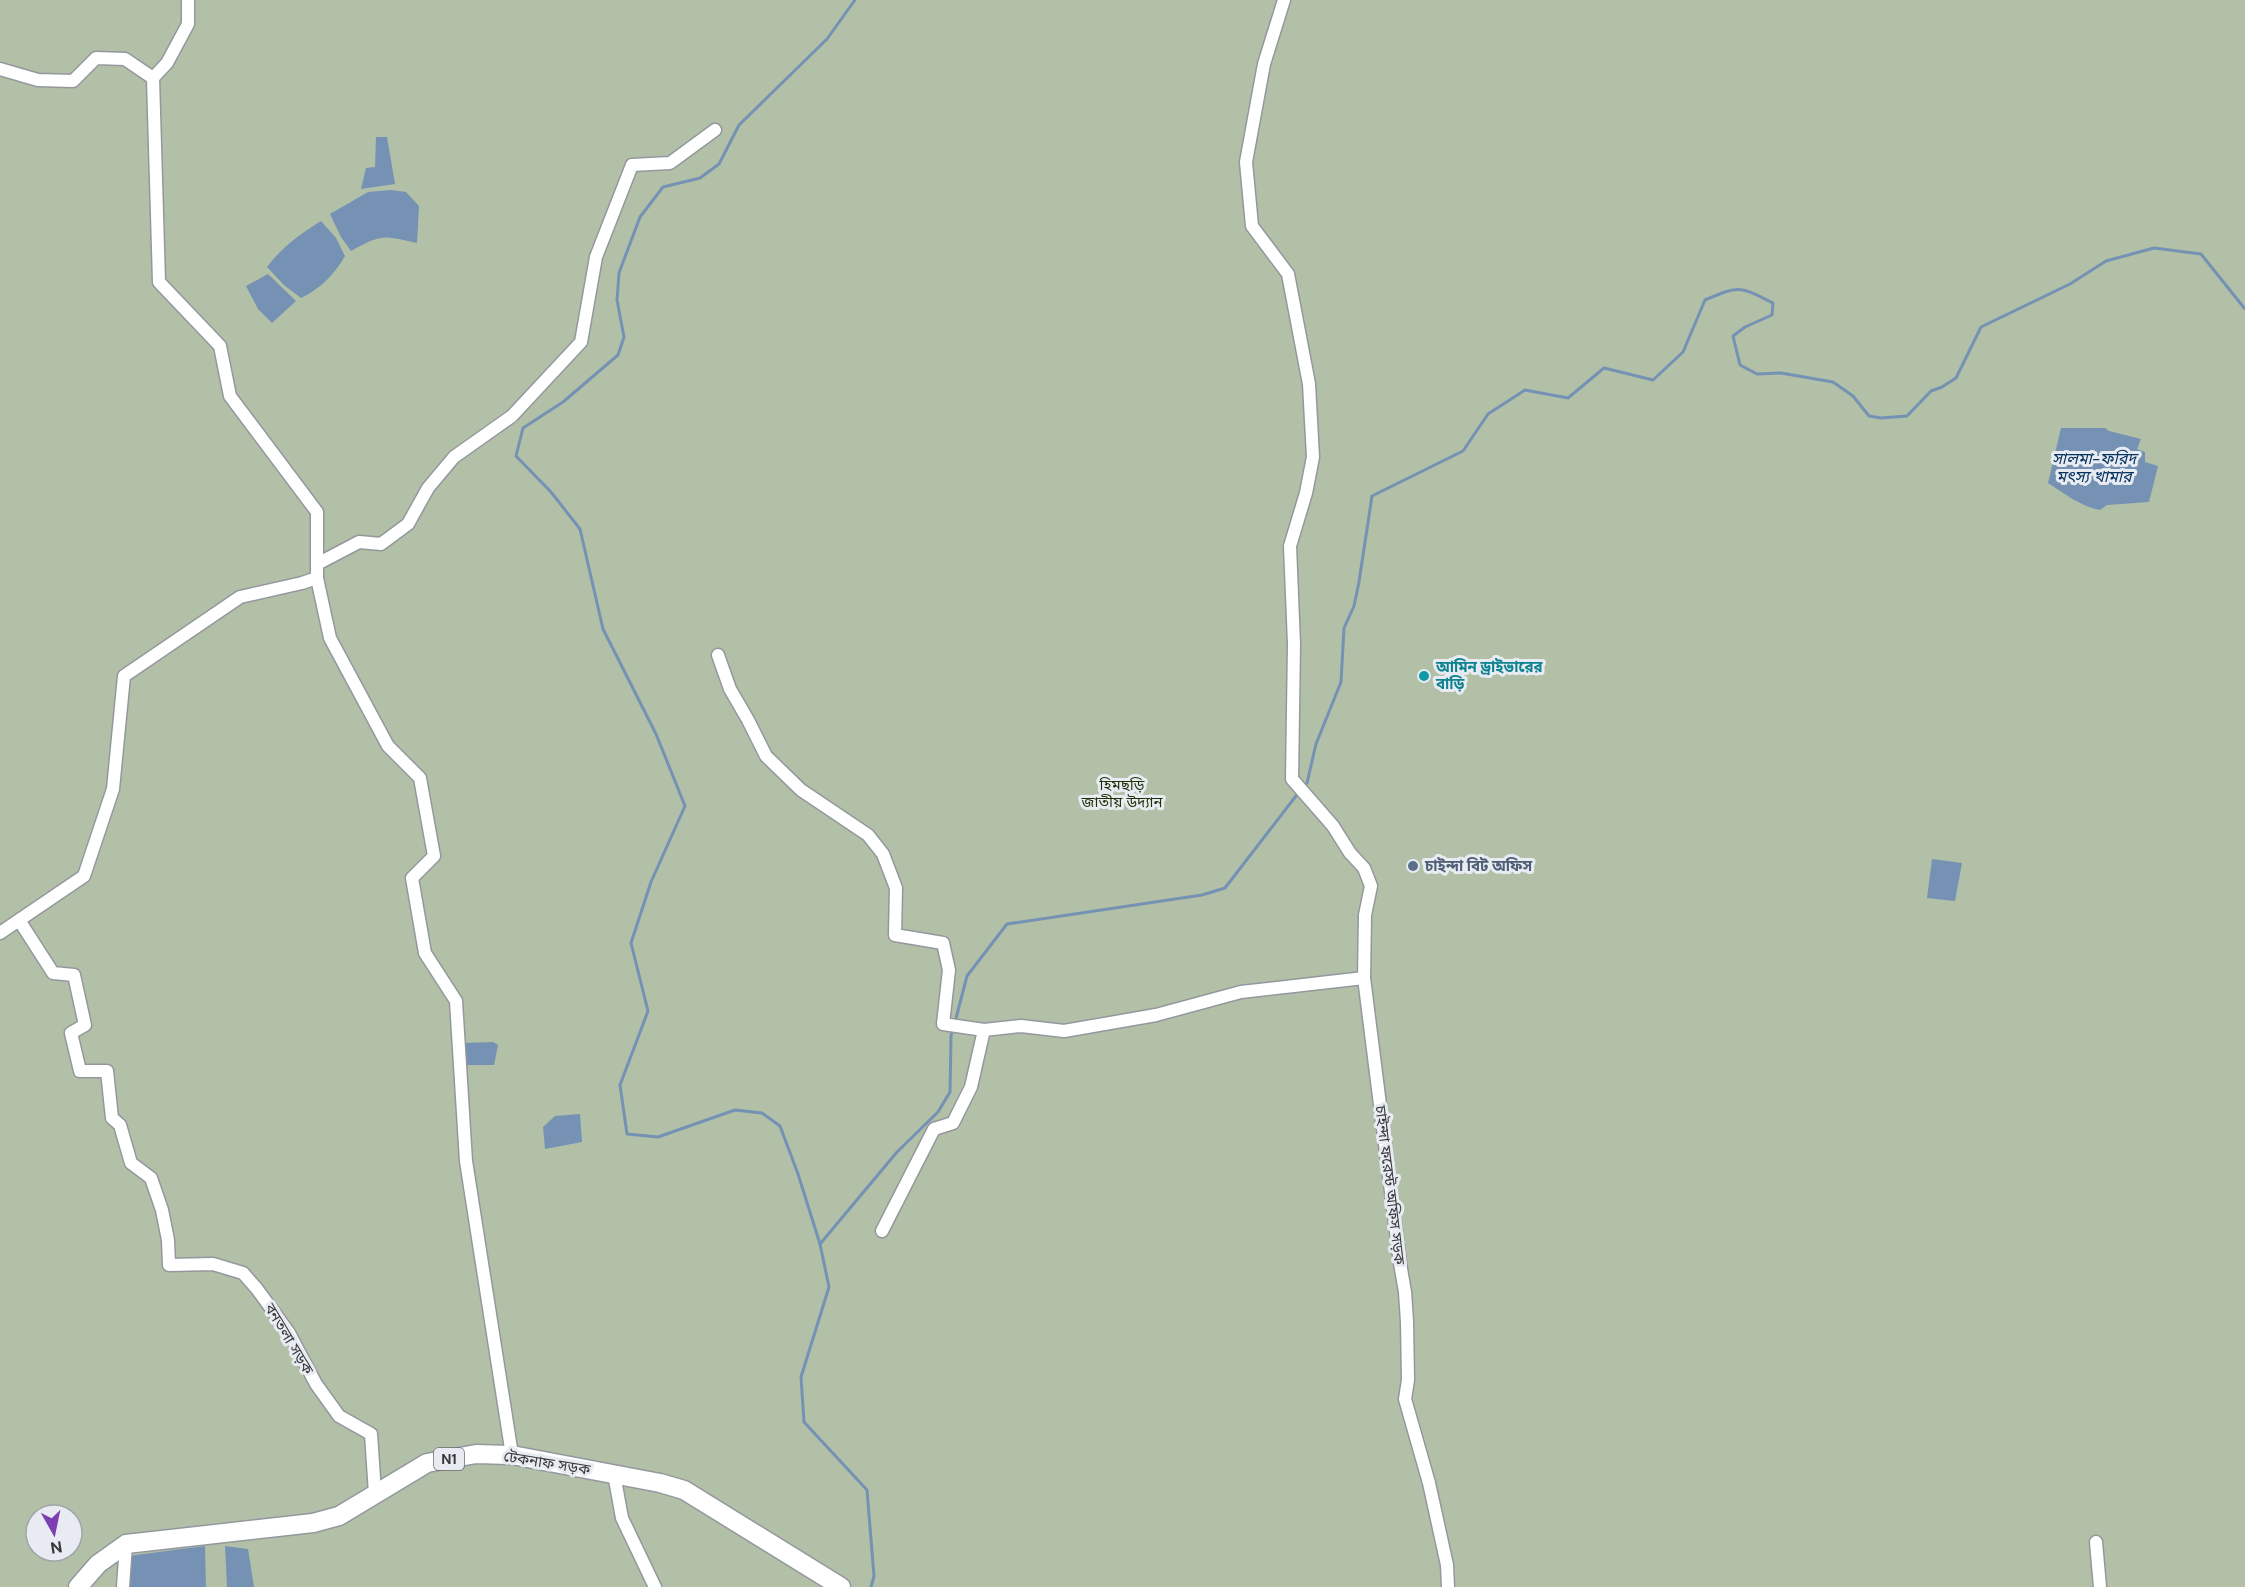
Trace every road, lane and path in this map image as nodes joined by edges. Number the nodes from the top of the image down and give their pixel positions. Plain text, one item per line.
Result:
1 (189, 0) edge
2 (1284, 0) edge
3 (0, 69) edge
4 (153, 78) junction
5 (715, 130) dead end
6 (319, 563) junction
7 (318, 578) junction
8 (718, 655) dead end
9 (19, 920) junction
10 (0, 933) edge
11 (1364, 978) junction
12 (984, 1030) junction
13 (882, 1231) dead end
14 (512, 1455) junction
15 (614, 1474) junction
16 (375, 1493) junction
17 (2096, 1542) dead end
18 (126, 1544) junction
19 (78, 1587) edge
20 (123, 1587) edge
21 (655, 1587) edge
22 (841, 1587) edge
23 (1448, 1587) edge
24 (2100, 1587) edge

1 - 4 street
2 - 11 street, চাইন্দা ফরেস্ট অফিস সড়ক
3 - 4 street
4 - 6 street
5 - 6 street
6 - 7 street
7 - 9 street
7 - 14 street
8 - 12 street
9 - 10 street
9 - 16 street, বনতলা সড়ক
11 - 12 street
11 - 23 street, চাইন্দা ফরেস্ট অফিস সড়ক
12 - 13 street
14 - 15 highway, টেকনাফ সড়ক / N1
14 - 16 highway, টেকনাফ সড়ক / N1
15 - 21 street
15 - 22 highway, টেকনাফ সড়ক / N1
16 - 18 highway, টেকনাফ সড়ক / N1
17 - 24 street
18 - 19 highway, টেকনাফ সড়ক / N1
18 - 20 street

